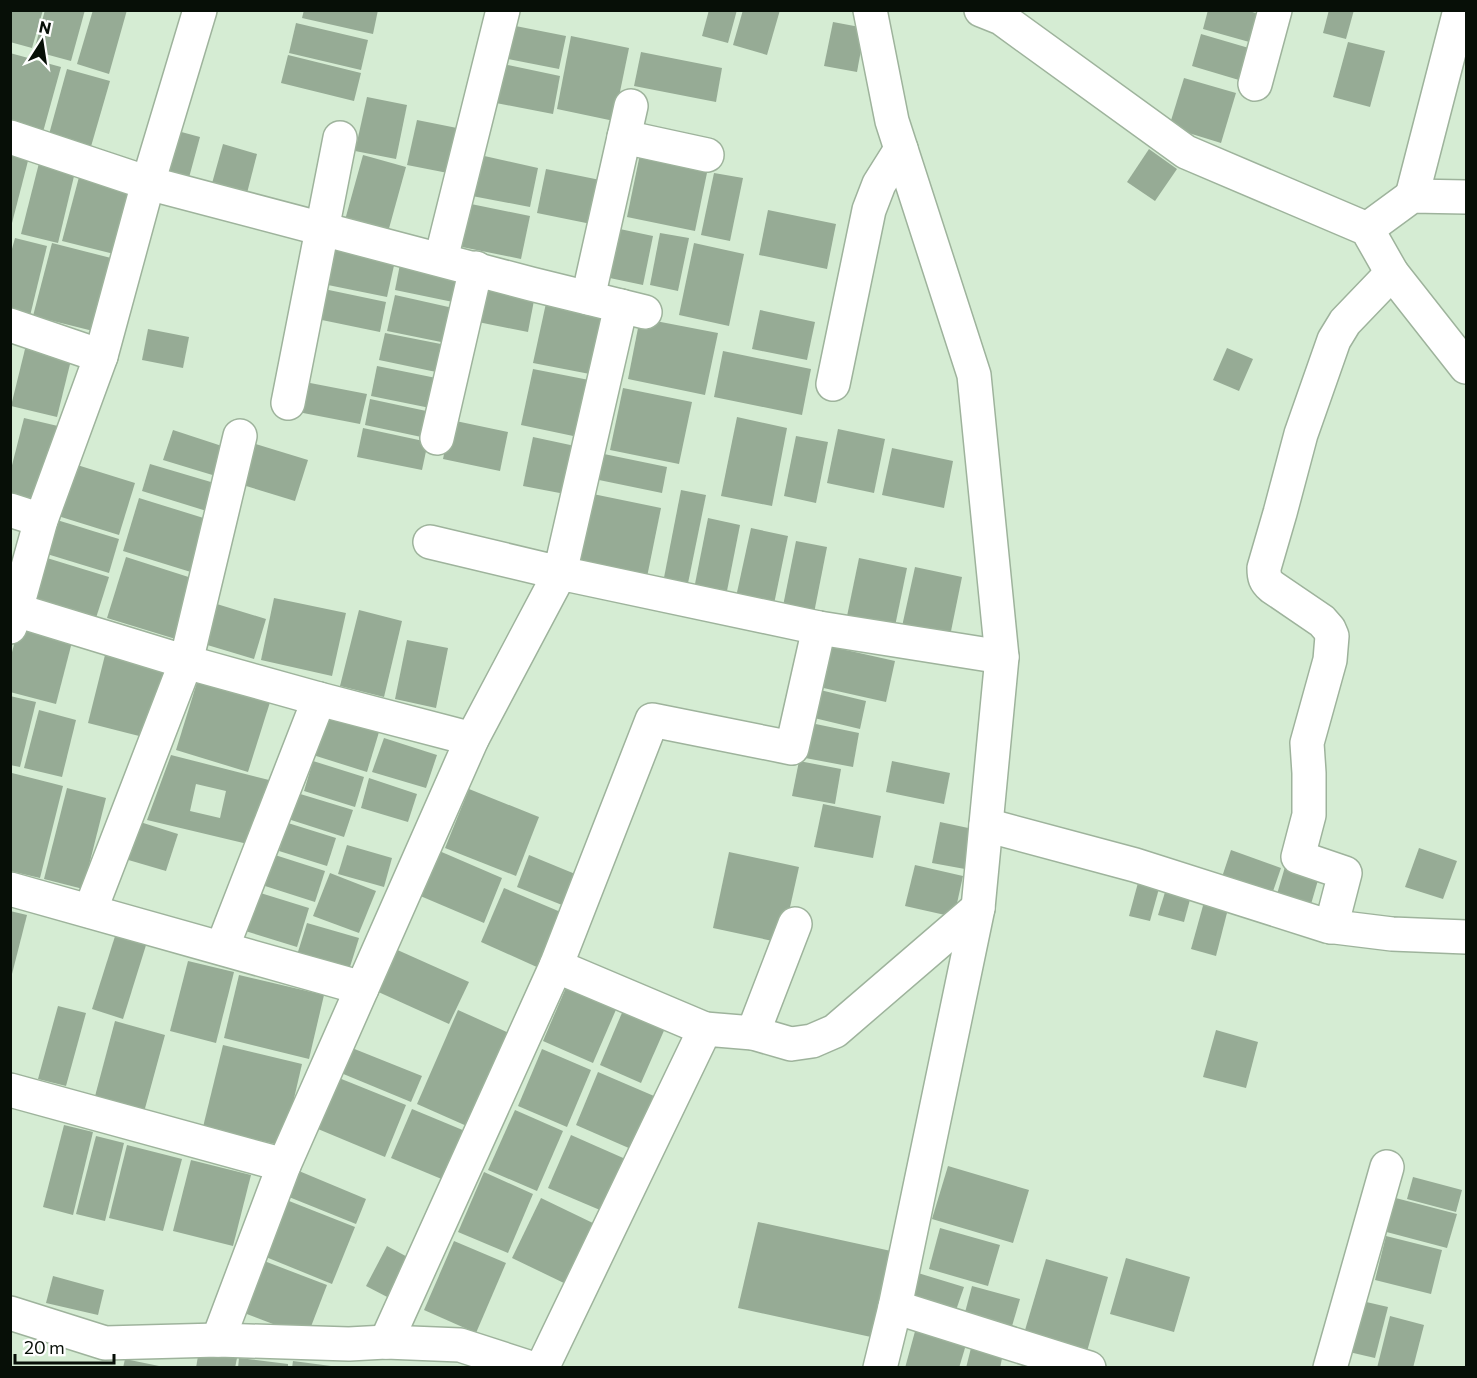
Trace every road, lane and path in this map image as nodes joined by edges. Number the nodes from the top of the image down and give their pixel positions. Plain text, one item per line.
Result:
1 (503, 10) edge
2 (870, 10) edge
3 (981, 10) edge
4 (1275, 10) edge
5 (1458, 11) edge
6 (191, 13) edge
7 (1255, 84) dead end
8 (10, 137) edge
9 (340, 138) dead end
10 (901, 149) junction
11 (707, 155) dead end
12 (148, 183) junction
13 (1412, 196) junction
14 (1467, 197) edge
15 (322, 228) junction
16 (1367, 229) junction
17 (441, 259) junction
18 (476, 268) junction
19 (1392, 273) junction
20 (588, 298) junction
21 (10, 325) edge
22 (101, 356) junction
23 (1467, 367) edge
24 (833, 384) dead end
25 (288, 403) dead end
26 (240, 436) dead end
27 (437, 438) dead end
28 (10, 510) edge
29 (41, 520) junction
30 (430, 542) dead end
31 (560, 573) junction
32 (13, 618) edge
33 (819, 628) junction
34 (1002, 657) junction
35 (186, 662) junction
36 (319, 699) junction
37 (472, 740) junction
38 (986, 825) junction
39 (10, 889) edge
40 (978, 908) junction
41 (90, 911) junction
42 (795, 924) dead end
43 (1331, 927) junction
44 (1467, 938) edge
45 (222, 948) junction
46 (556, 966) junction
47 (362, 988) junction
48 (705, 1029) junction
49 (753, 1033) junction
50 (10, 1090) edge
51 (284, 1165) junction
52 (1387, 1167) dead end
53 (895, 1307) junction
54 (10, 1313) edge
55 (218, 1340) junction
56 (386, 1342) junction
57 (100, 1355) edge
58 (457, 1356) edge
59 (531, 1368) edge
60 (542, 1368) edge
61 (880, 1368) edge
62 (1089, 1368) edge
63 (1330, 1368) edge

1 - 17 street
2 - 10 street
3 - 16 street
4 - 7 street
5 - 13 street
6 - 12 street
8 - 12 street
9 - 15 street
10 - 24 street
10 - 34 street
11 - 20 street
12 - 15 street
12 - 22 street
13 - 14 street
13 - 16 street
15 - 17 street
15 - 25 street
16 - 19 street
17 - 18 street
18 - 20 street
18 - 27 street
19 - 23 street
19 - 43 street
20 - 31 street
21 - 22 street
22 - 29 street
26 - 35 street
28 - 29 street
29 - 32 street
30 - 31 street
31 - 33 street
31 - 37 street
32 - 35 street
33 - 34 street
33 - 46 street
34 - 38 street
35 - 36 street
35 - 41 street
36 - 37 street
36 - 45 street
37 - 47 street
38 - 40 street
38 - 43 street
39 - 41 street
40 - 49 street
40 - 53 street
41 - 45 street
42 - 49 street
43 - 44 street
45 - 47 street
46 - 48 street
46 - 56 street
47 - 51 street
48 - 49 street
48 - 60 street
50 - 51 street
51 - 55 street
52 - 63 street
53 - 61 street
53 - 62 street
54 - 57 street
55 - 56 street
55 - 57 street
56 - 58 street
58 - 59 street

